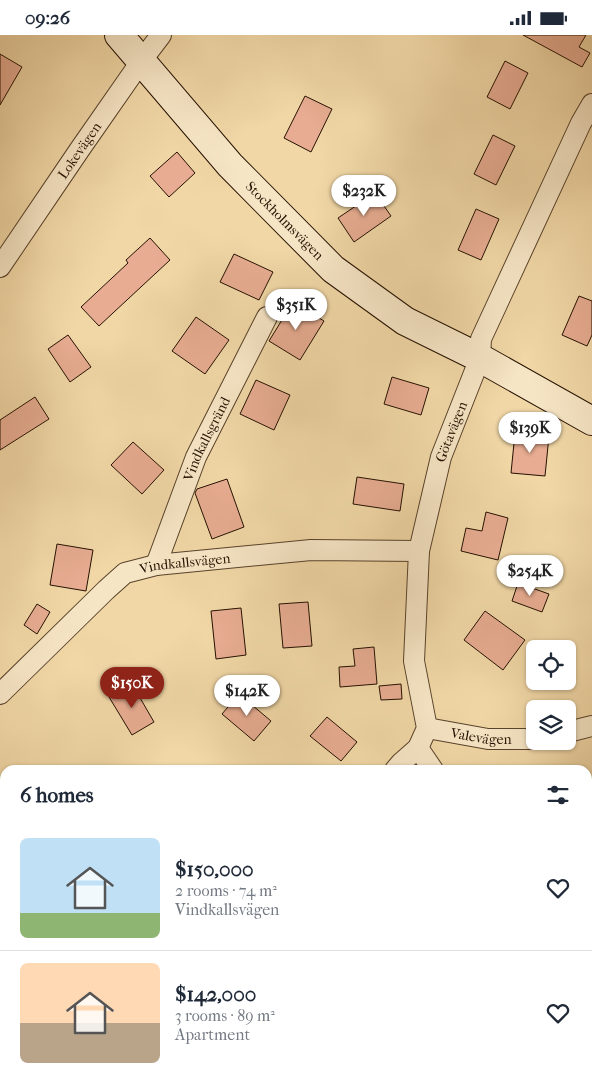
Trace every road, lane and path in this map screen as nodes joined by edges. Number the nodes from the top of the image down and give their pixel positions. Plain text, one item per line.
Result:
1 (119, 35) edge
2 (161, 35) edge
3 (142, 60) junction
4 (592, 104) edge
5 (0, 267) edge
6 (267, 317) dead end
7 (480, 358) junction
8 (592, 421) edge
9 (419, 551) junction
10 (156, 565) junction
11 (0, 694) edge
12 (592, 727) edge
13 (427, 728) junction
14 (576, 730) edge
15 (526, 739) edge
16 (418, 748) junction
17 (399, 765) edge
18 (430, 765) edge

1 - 3 street, Stockholmsvägen
2 - 3 street, Lokevägen
3 - 5 street, Lokevägen
3 - 7 street, Stockholmsvägen
4 - 7 street, Götavägen
6 - 10 street, Vindkallsgränd
7 - 8 street, Stockholmsvägen
7 - 9 street, Götavägen
9 - 10 street, Vindkallsvägen
9 - 13 street, Götavägen
10 - 11 street, Vindkallsvägen
12 - 14 street
13 - 15 street, Valevägen
13 - 16 street
16 - 17 street
16 - 18 street

